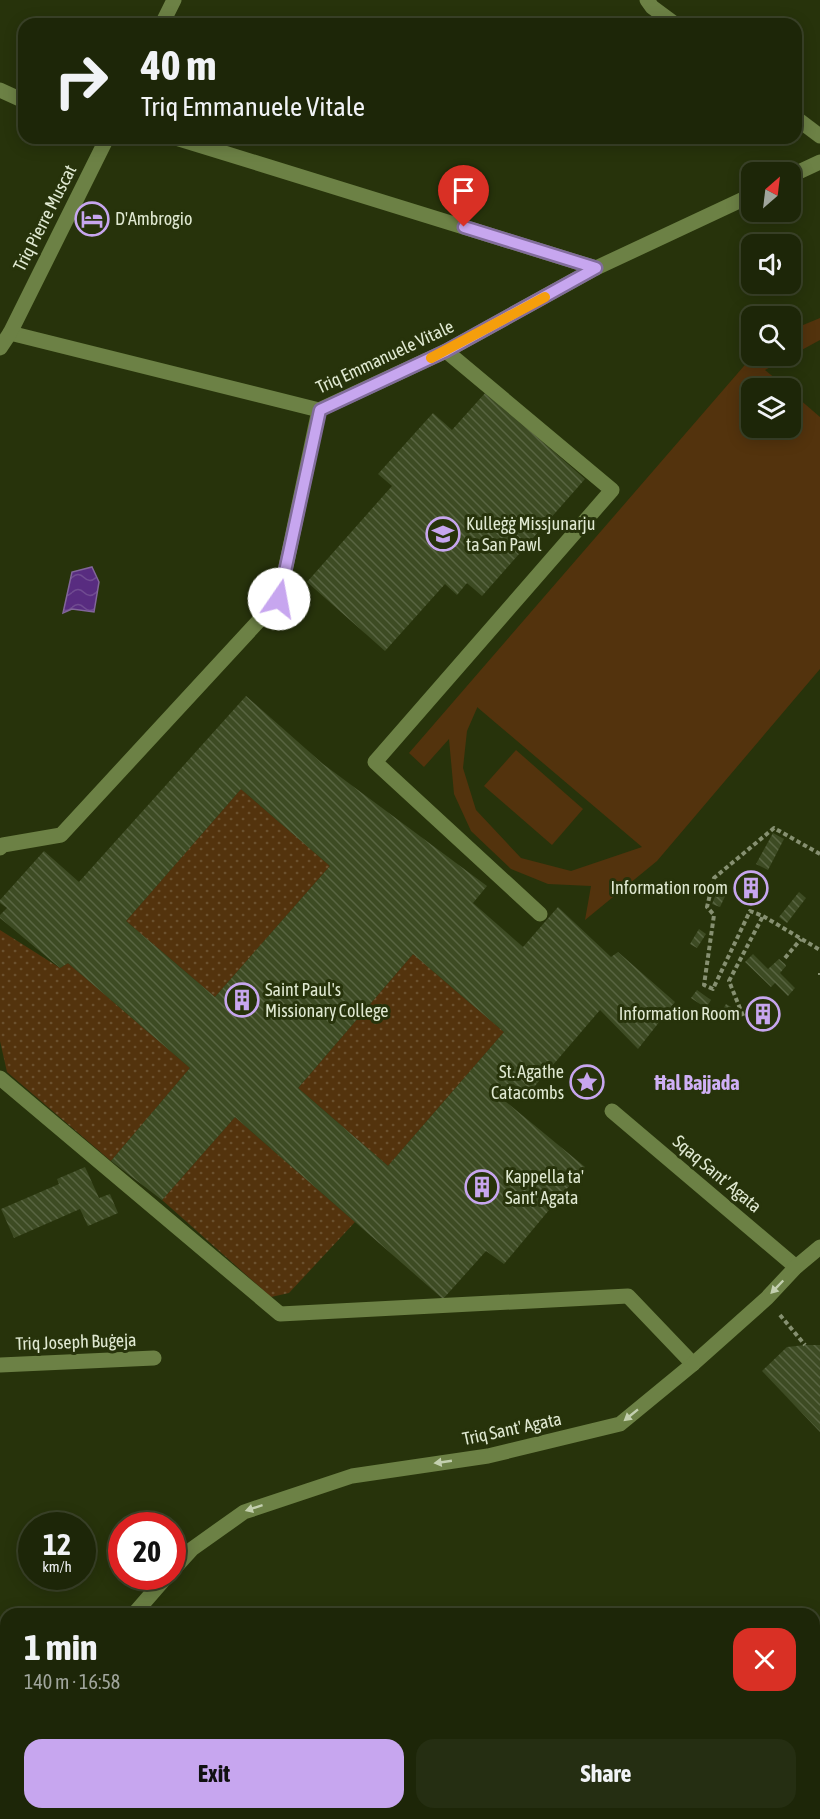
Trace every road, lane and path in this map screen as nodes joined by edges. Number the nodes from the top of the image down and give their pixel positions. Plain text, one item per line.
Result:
1 (174, 0) edge
2 (647, 0) edge
3 (165, 18) edge
4 (667, 18) edge
5 (0, 90) edge
6 (18, 98) edge
7 (802, 122) edge
8 (820, 136) edge
9 (104, 144) edge
10 (195, 144) edge
11 (820, 162) edge
12 (801, 171) edge
13 (741, 200) edge
14 (596, 268) junction
15 (10, 333) junction
16 (0, 348) edge
17 (446, 351) junction
18 (320, 410) junction
19 (0, 848) edge
20 (820, 854) edge
21 (540, 914) dead end
22 (763, 916) junction
23 (801, 939) junction
24 (820, 950) edge
25 (785, 958) dead end
26 (743, 1016) dead end
27 (0, 1078) edge
28 (612, 1111) dead end
29 (820, 1247) edge
30 (796, 1267) junction
31 (767, 1298) junction
32 (805, 1345) dead end
33 (154, 1358) dead end
34 (0, 1365) edge
35 (693, 1365) junction
36 (186, 1556) edge
37 (155, 1590) edge
38 (139, 1608) edge

1 - 3 street
2 - 4 street
5 - 6 street
7 - 8 street
9 - 15 street, Triq Pierre Muscat
10 - 14 street
11 - 12 street
13 - 14 street, Triq Emmanuele Vitale
14 - 17 street, Triq Emmanuele Vitale
15 - 16 street, Triq Pierre Muscat
15 - 18 street, Triq Emmanuele Vitale
17 - 18 street, Triq Emmanuele Vitale
17 - 21 street
18 - 19 street
20 - 22 path
22 - 23 path
22 - 26 path
23 - 24 path
23 - 25 path
27 - 35 street
28 - 30 street, Sqaq Sant' Agata
29 - 30 street, Triq Sant' Agata
30 -> 31 street, Triq Sant' Agata
31 - 32 path
31 - 35 street, Triq Sant' Agata
33 - 34 street, Triq Joseph Buġeja
35 -> 36 street, Triq Sant' Agata
37 - 38 street

